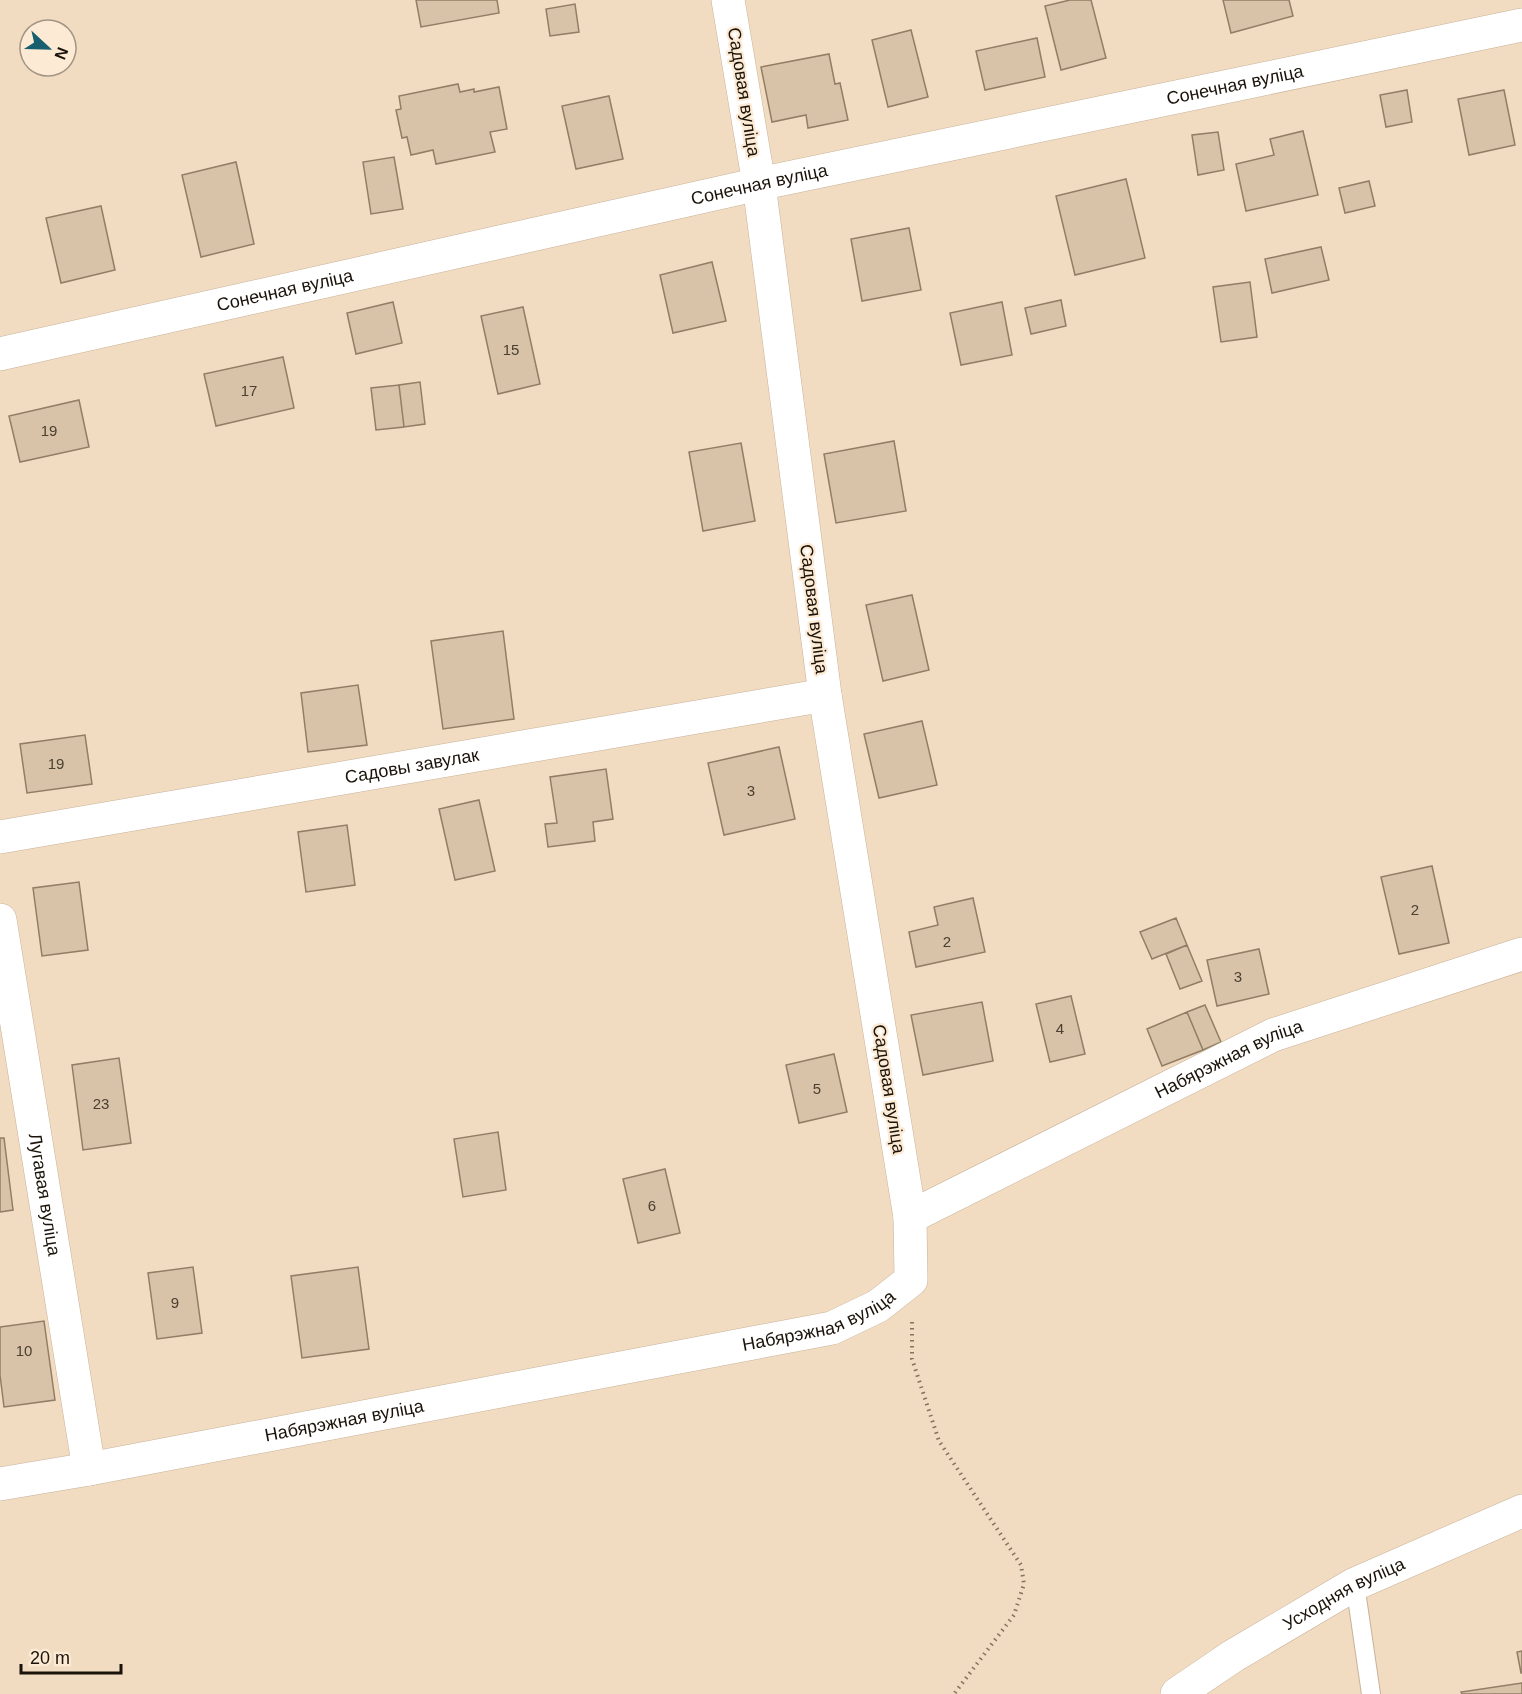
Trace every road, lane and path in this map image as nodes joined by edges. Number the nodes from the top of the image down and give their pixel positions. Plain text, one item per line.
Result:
1 (728, 0) edge
2 (1522, 25) edge
3 (759, 184) junction
4 (0, 354) edge
5 (825, 695) junction
6 (0, 837) edge
7 (0, 920) edge
8 (1522, 954) edge
9 (910, 1217) junction
10 (911, 1280) junction
11 (89, 1469) junction
12 (0, 1484) edge
13 (1522, 1511) edge
14 (1355, 1584) junction
15 (954, 1694) edge
16 (1177, 1694) edge
17 (1371, 1694) edge

1 - 3 street, Садовая вуліца
2 - 3 street, Сонечная вуліца
3 - 4 street, Сонечная вуліца
3 - 5 street, Садовая вуліца
5 - 6 street, Садовы завулак
5 - 9 street, Садовая вуліца
7 - 11 street, Лугавая вуліца
8 - 9 street, Набярэжная вуліца
9 - 10 street, Набярэжная вуліца
10 - 11 street, Набярэжная вуліца
10 - 15 path
11 - 12 street, Набярэжная вуліца
13 - 14 street, Усходняя вуліца
14 - 16 street, Усходняя вуліца
14 - 17 lane

